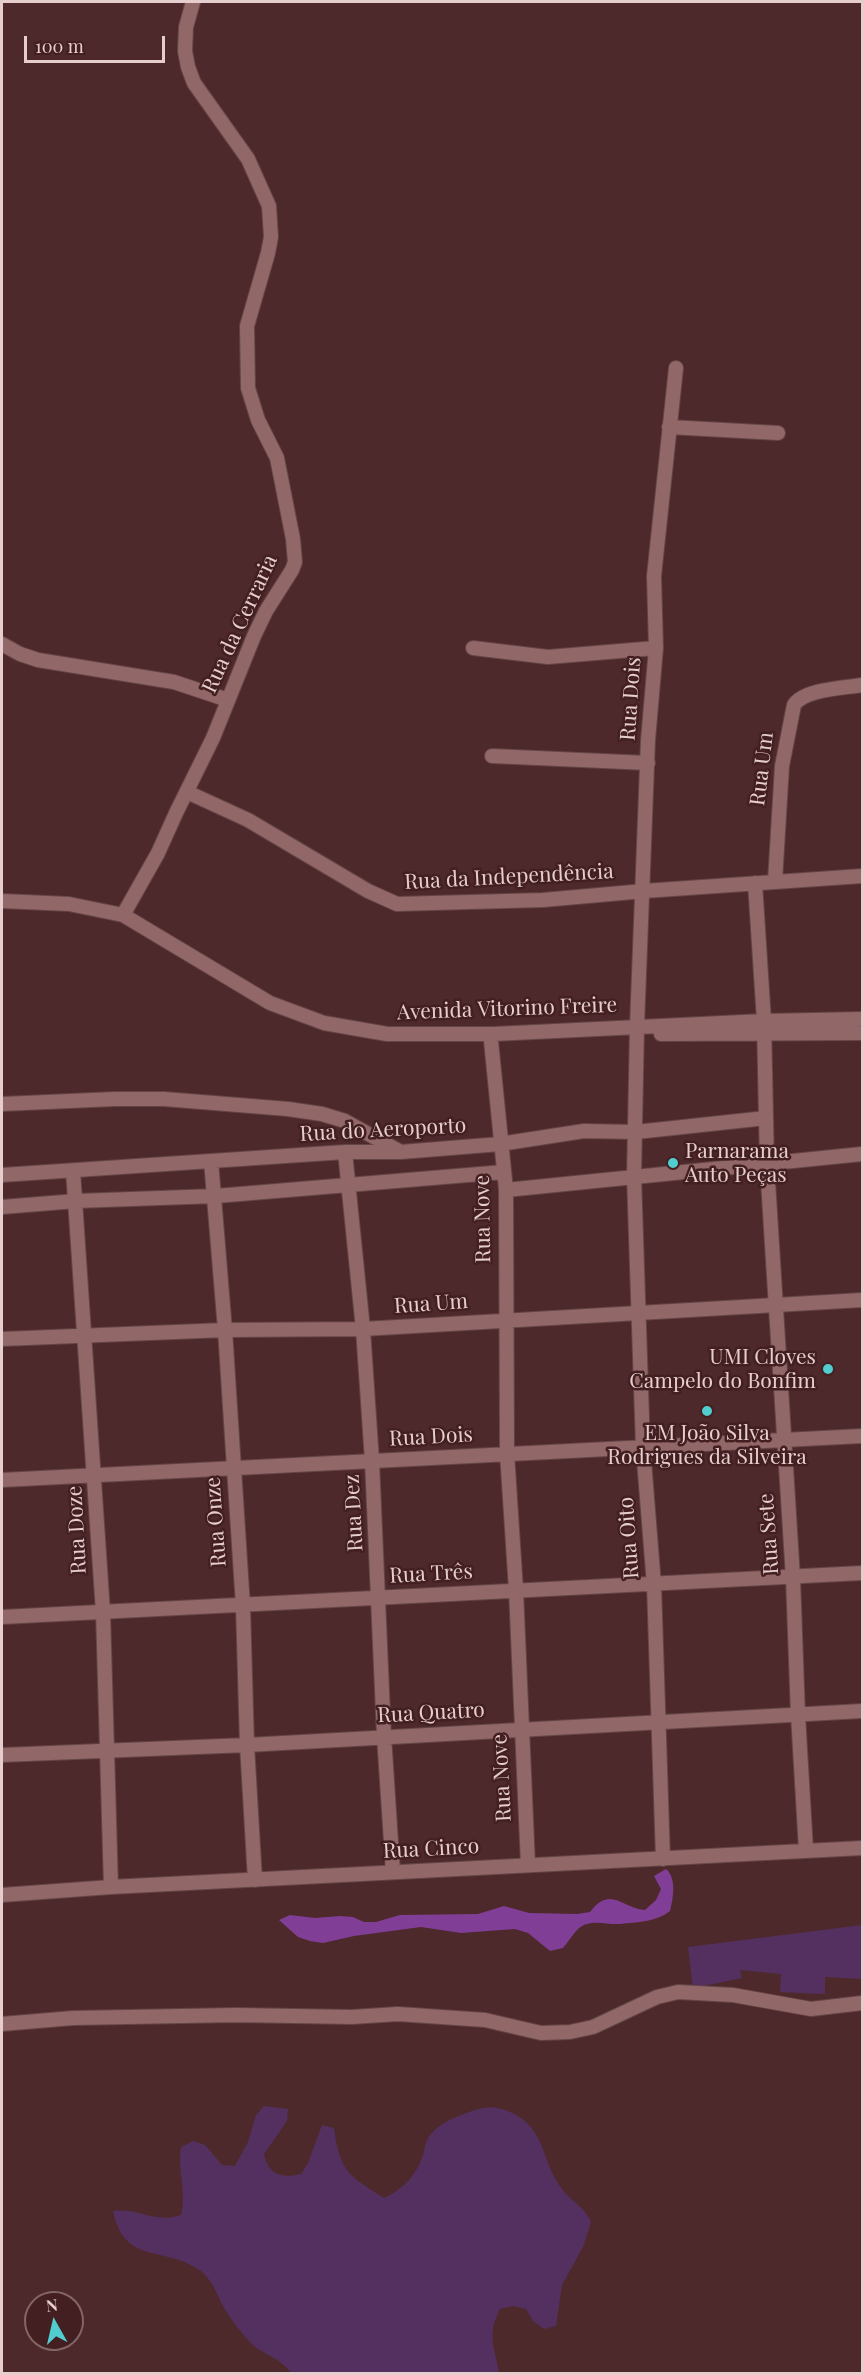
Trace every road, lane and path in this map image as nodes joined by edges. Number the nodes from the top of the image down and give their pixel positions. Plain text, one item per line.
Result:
1 (193, 2) edge
2 (676, 368) dead end
3 (669, 427) junction
4 (778, 433) dead end
5 (2, 644) edge
6 (473, 648) dead end
7 (656, 648) junction
8 (862, 685) edge
9 (228, 700) junction
10 (492, 756) dead end
11 (648, 763) junction
12 (187, 792) junction
13 (862, 876) edge
14 (776, 881) junction
15 (755, 883) junction
16 (644, 891) junction
17 (2, 901) edge
18 (2, 908) edge
19 (123, 915) junction
20 (862, 1019) edge
21 (764, 1028) junction
22 (637, 1030) junction
23 (862, 1033) edge
24 (491, 1041) junction
25 (2, 1104) edge
26 (766, 1118) junction
27 (636, 1132) junction
28 (500, 1144) junction
29 (345, 1152) junction
30 (400, 1152) junction
31 (862, 1154) edge
32 (211, 1161) junction
33 (767, 1165) junction
34 (73, 1171) junction
35 (504, 1172) junction
36 (2, 1175) edge
37 (634, 1176) junction
38 (348, 1185) junction
39 (506, 1190) junction
40 (216, 1196) junction
41 (76, 1201) junction
42 (2, 1207) edge
43 (862, 1300) edge
44 (777, 1306) junction
45 (638, 1313) junction
46 (505, 1320) junction
47 (363, 1329) junction
48 (225, 1330) junction
49 (85, 1336) junction
50 (2, 1339) edge
51 (862, 1436) edge
52 (783, 1439) junction
53 (644, 1448) junction
54 (507, 1453) junction
55 (372, 1461) junction
56 (234, 1468) junction
57 (95, 1476) junction
58 (2, 1480) edge
59 (862, 1573) edge
60 (793, 1578) junction
61 (654, 1585) junction
62 (516, 1590) junction
63 (379, 1598) junction
64 (243, 1606) junction
65 (103, 1612) junction
66 (2, 1617) edge
67 (862, 1711) edge
68 (798, 1715) junction
69 (657, 1722) junction
70 (520, 1729) junction
71 (384, 1736) junction
72 (248, 1745) junction
73 (108, 1750) junction
74 (2, 1755) edge
75 (862, 1848) edge
76 (806, 1850) junction
77 (663, 1858) junction
78 (528, 1865) junction
79 (393, 1872) junction
80 (255, 1880) junction
81 (111, 1887) junction
82 (2, 1895) edge
83 (862, 2003) edge
84 (2, 2024) edge

1 - 9 street, Rua da Cerraria
2 - 3 street, Rua Dois
3 - 4 street
3 - 7 street, Rua Dois
5 - 9 street
6 - 7 street
7 - 11 street, Rua Dois
8 - 14 street, Rua Um
9 - 12 street, Rua da Cerraria
10 - 11 street
11 - 16 street, Rua Dois
12 - 16 street, Rua da Independência
12 - 19 street, Rua da Cerraria
13 - 14 street, Rua da Independência
14 - 15 street, Rua da Independência
15 - 16 street, Rua da Independência
15 - 21 street
16 - 22 street, Rua Dois
17 - 19 street, Avenida Vitorino Freire
18 - 24 street, Avenida Vitorino Freire
19 - 22 street, Avenida Vitorino Freire
20 - 21 street, Avenida Vitorino Freire
21 - 22 street, Avenida Vitorino Freire
21 - 23 street, Avenida Vitorino Freire
21 - 26 street, Rua Sete
22 - 24 street, Avenida Vitorino Freire
22 - 27 street, Rua Oito
24 - 28 street, Rua Nove
25 - 30 street
26 - 27 street, Rua do Aeroporto
26 - 33 street, Rua Sete
27 - 28 street, Rua do Aeroporto
27 - 37 street, Rua Oito
28 - 30 street, Rua do Aeroporto
28 - 35 street, Rua Nove
29 - 30 street, Rua do Aeroporto
29 - 32 street, Rua do Aeroporto
29 - 38 street, Rua Dez
31 - 33 street
32 - 34 street, Rua do Aeroporto
32 - 40 street, Rua Onze
33 - 37 street
33 - 44 street, Rua Sete
34 - 36 street, Rua do Aeroporto
34 - 41 street, Rua Doze
35 - 38 street
35 - 39 street, Rua Nove
37 - 39 street
37 - 45 street, Rua Oito
38 - 40 street
38 - 47 street, Rua Dez
39 - 46 street, Rua Nove
40 - 41 street
40 - 48 street, Rua Onze
41 - 42 street
41 - 49 street, Rua Doze
43 - 44 street, Rua Um
44 - 45 street, Rua Um
44 - 52 street, Rua Sete
45 - 46 street, Rua Um
45 - 53 street, Rua Oito
46 - 47 street, Rua Um
46 - 54 street, Rua Nove
47 - 48 street, Rua Um
47 - 55 street, Rua Dez
48 - 49 street, Rua Um
48 - 56 street, Rua Onze
49 - 50 street, Rua Um
49 - 57 street, Rua Doze
51 - 52 street, Rua Dois
52 - 53 street, Rua Dois
52 - 60 street, Rua Sete
53 - 54 street, Rua Dois
53 - 61 street, Rua Oito
54 - 55 street, Rua Dois
54 - 62 street, Rua Nove
55 - 56 street, Rua Dois
55 - 63 street, Rua Dez
56 - 57 street, Rua Dois
56 - 64 street, Rua Onze
57 - 58 street, Rua Dois
57 - 65 street, Rua Doze
59 - 60 street, Rua Três
60 - 61 street, Rua Três
60 - 68 street, Rua Sete
61 - 62 street, Rua Três
61 - 69 street, Rua Oito
62 - 63 street, Rua Três
62 - 70 street, Rua Nove
63 - 64 street, Rua Três
63 - 71 street, Rua Dez
64 - 65 street, Rua Três
64 - 72 street, Rua Onze
65 - 66 street, Rua Três
65 - 73 street, Rua Doze
67 - 68 street, Rua Quatro
68 - 69 street, Rua Quatro
68 - 76 street, Rua Sete
69 - 70 street, Rua Quatro
69 - 77 street, Rua Oito
70 - 71 street, Rua Quatro
70 - 78 street, Rua Nove
71 - 72 street, Rua Quatro
71 - 79 street, Rua Dez
72 - 73 street, Rua Quatro
72 - 80 street, Rua Onze
73 - 74 street, Rua Quatro
73 - 81 street, Rua Doze
75 - 76 street, Rua Cinco
76 - 77 street, Rua Cinco
77 - 78 street, Rua Cinco
78 - 79 street, Rua Cinco
79 - 80 street, Rua Cinco
80 - 81 street, Rua Cinco
81 - 82 street, Rua Cinco
83 - 84 street

